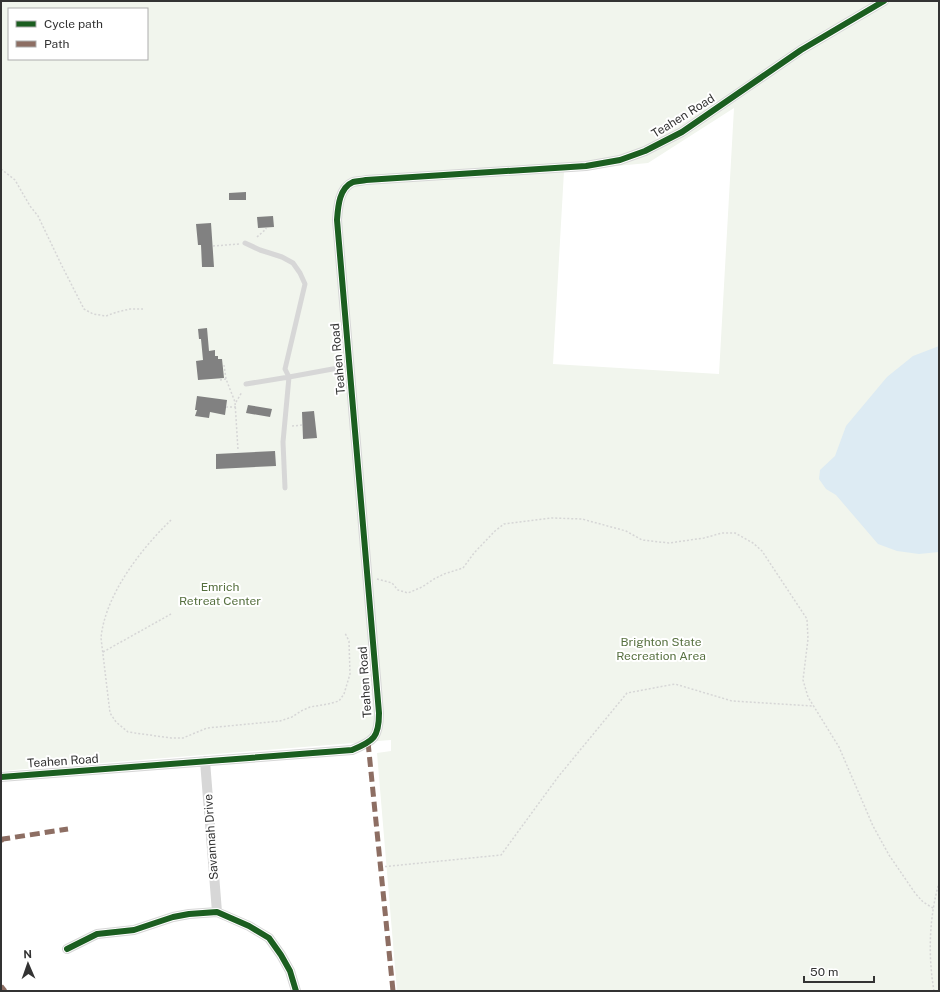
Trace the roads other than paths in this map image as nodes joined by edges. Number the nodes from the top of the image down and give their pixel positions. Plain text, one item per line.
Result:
1 (884, 1) edge
2 (243, 243) road end
3 (349, 366) junction
4 (289, 377) junction
5 (246, 384) dead end
6 (285, 488) dead end
7 (205, 762) junction
8 (1, 778) edge
9 (217, 912) junction
10 (66, 949) dead end
11 (296, 991) edge

1 - 3 street, Teahen Road
2 - 4 lane
3 - 4 lane
3 - 7 street, Teahen Road
4 - 5 lane
4 - 6 lane
7 - 8 street, Teahen Road
7 - 9 street, Savannah Drive
9 - 10 street
9 - 11 street

